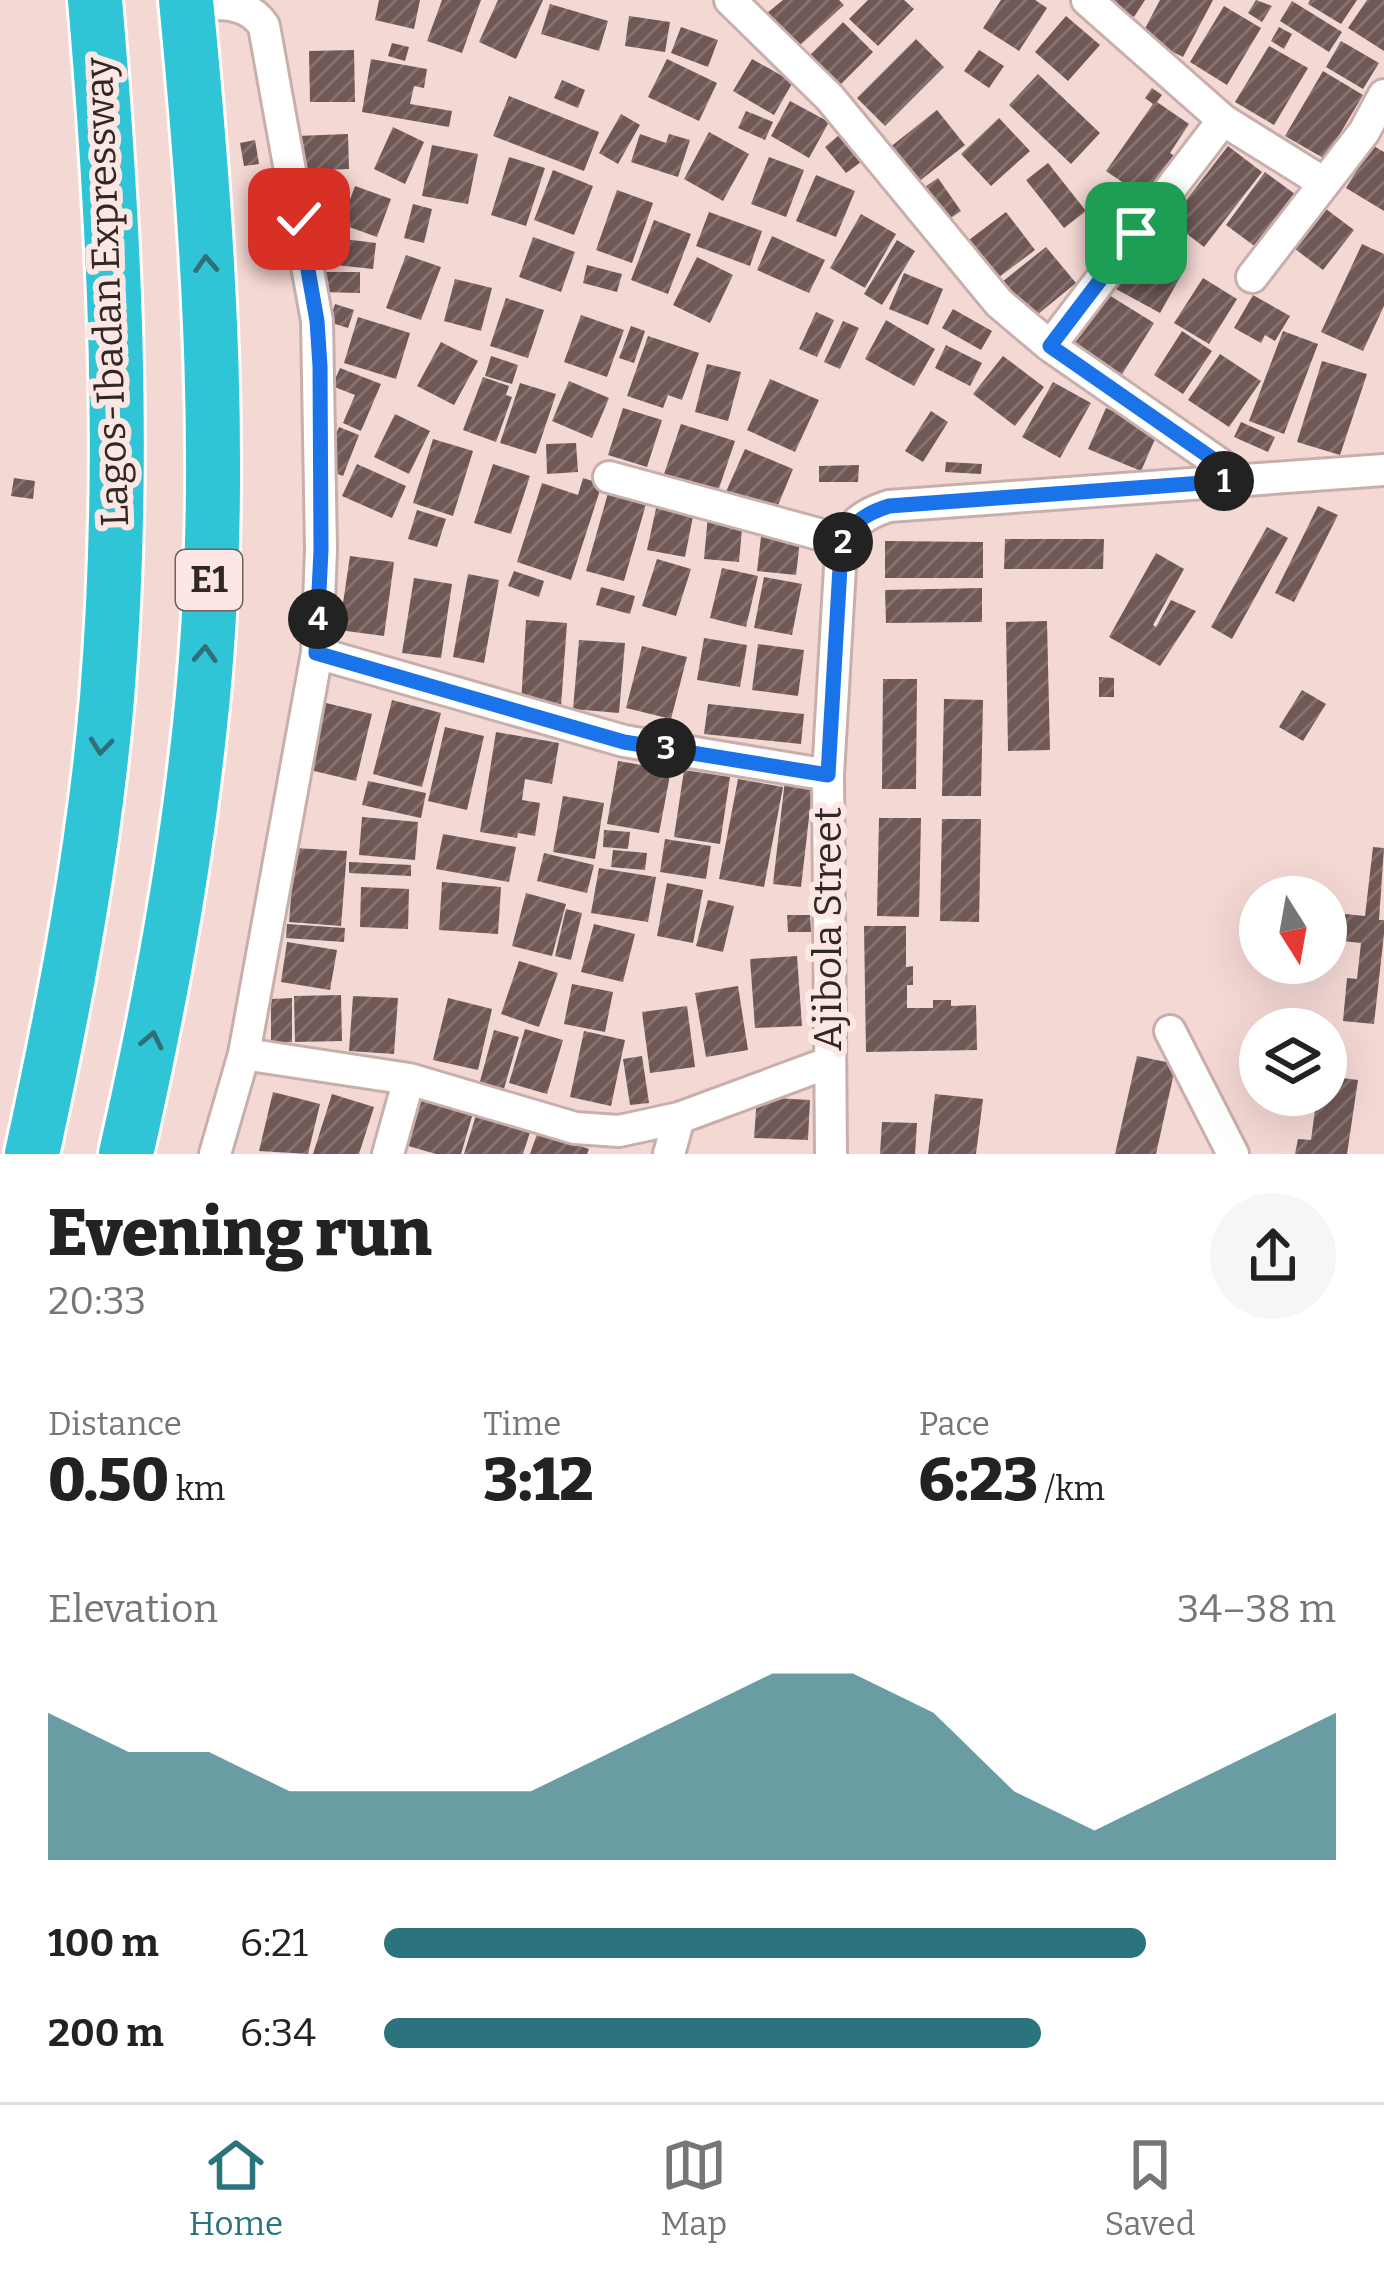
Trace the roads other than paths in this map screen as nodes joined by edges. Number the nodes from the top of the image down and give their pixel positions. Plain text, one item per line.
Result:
1 (95, 0) edge
2 (730, 0) edge
3 (1087, 0) edge
4 (187, 2) edge
5 (1384, 94) edge
6 (1223, 120) junction
7 (1324, 182) junction
8 (1252, 277) dead end
9 (1050, 346) junction
10 (1384, 470) edge
11 (609, 477) dead end
12 (1243, 480) junction
13 (844, 541) junction
14 (316, 653) junction
15 (828, 775) junction
16 (1170, 1031) dead end
17 (244, 1054) junction
18 (828, 1063) junction
19 (409, 1079) junction
20 (679, 1118) junction
21 (32, 1154) edge
22 (126, 1154) edge
23 (214, 1154) edge
24 (388, 1154) edge
25 (669, 1154) edge
26 (831, 1154) edge
27 (1233, 1154) edge

1 -> 21 highway, Lagos-Ibadan Expressway
2 - 9 street
3 - 6 street
4 - 14 street
22 -> 4 highway, E1
5 - 7 street
6 - 7 street
6 - 9 street
7 - 8 street
9 - 12 street
10 - 12 street
11 - 13 street
12 - 13 street
13 - 15 street, Ajibola Street
14 - 15 street
14 - 17 street
15 - 18 street, Ajibola Street
16 - 27 street
17 - 19 street
17 - 23 street
18 - 20 street
18 - 26 street, Ajibola Street
19 - 20 street
19 - 24 street
20 - 25 street

